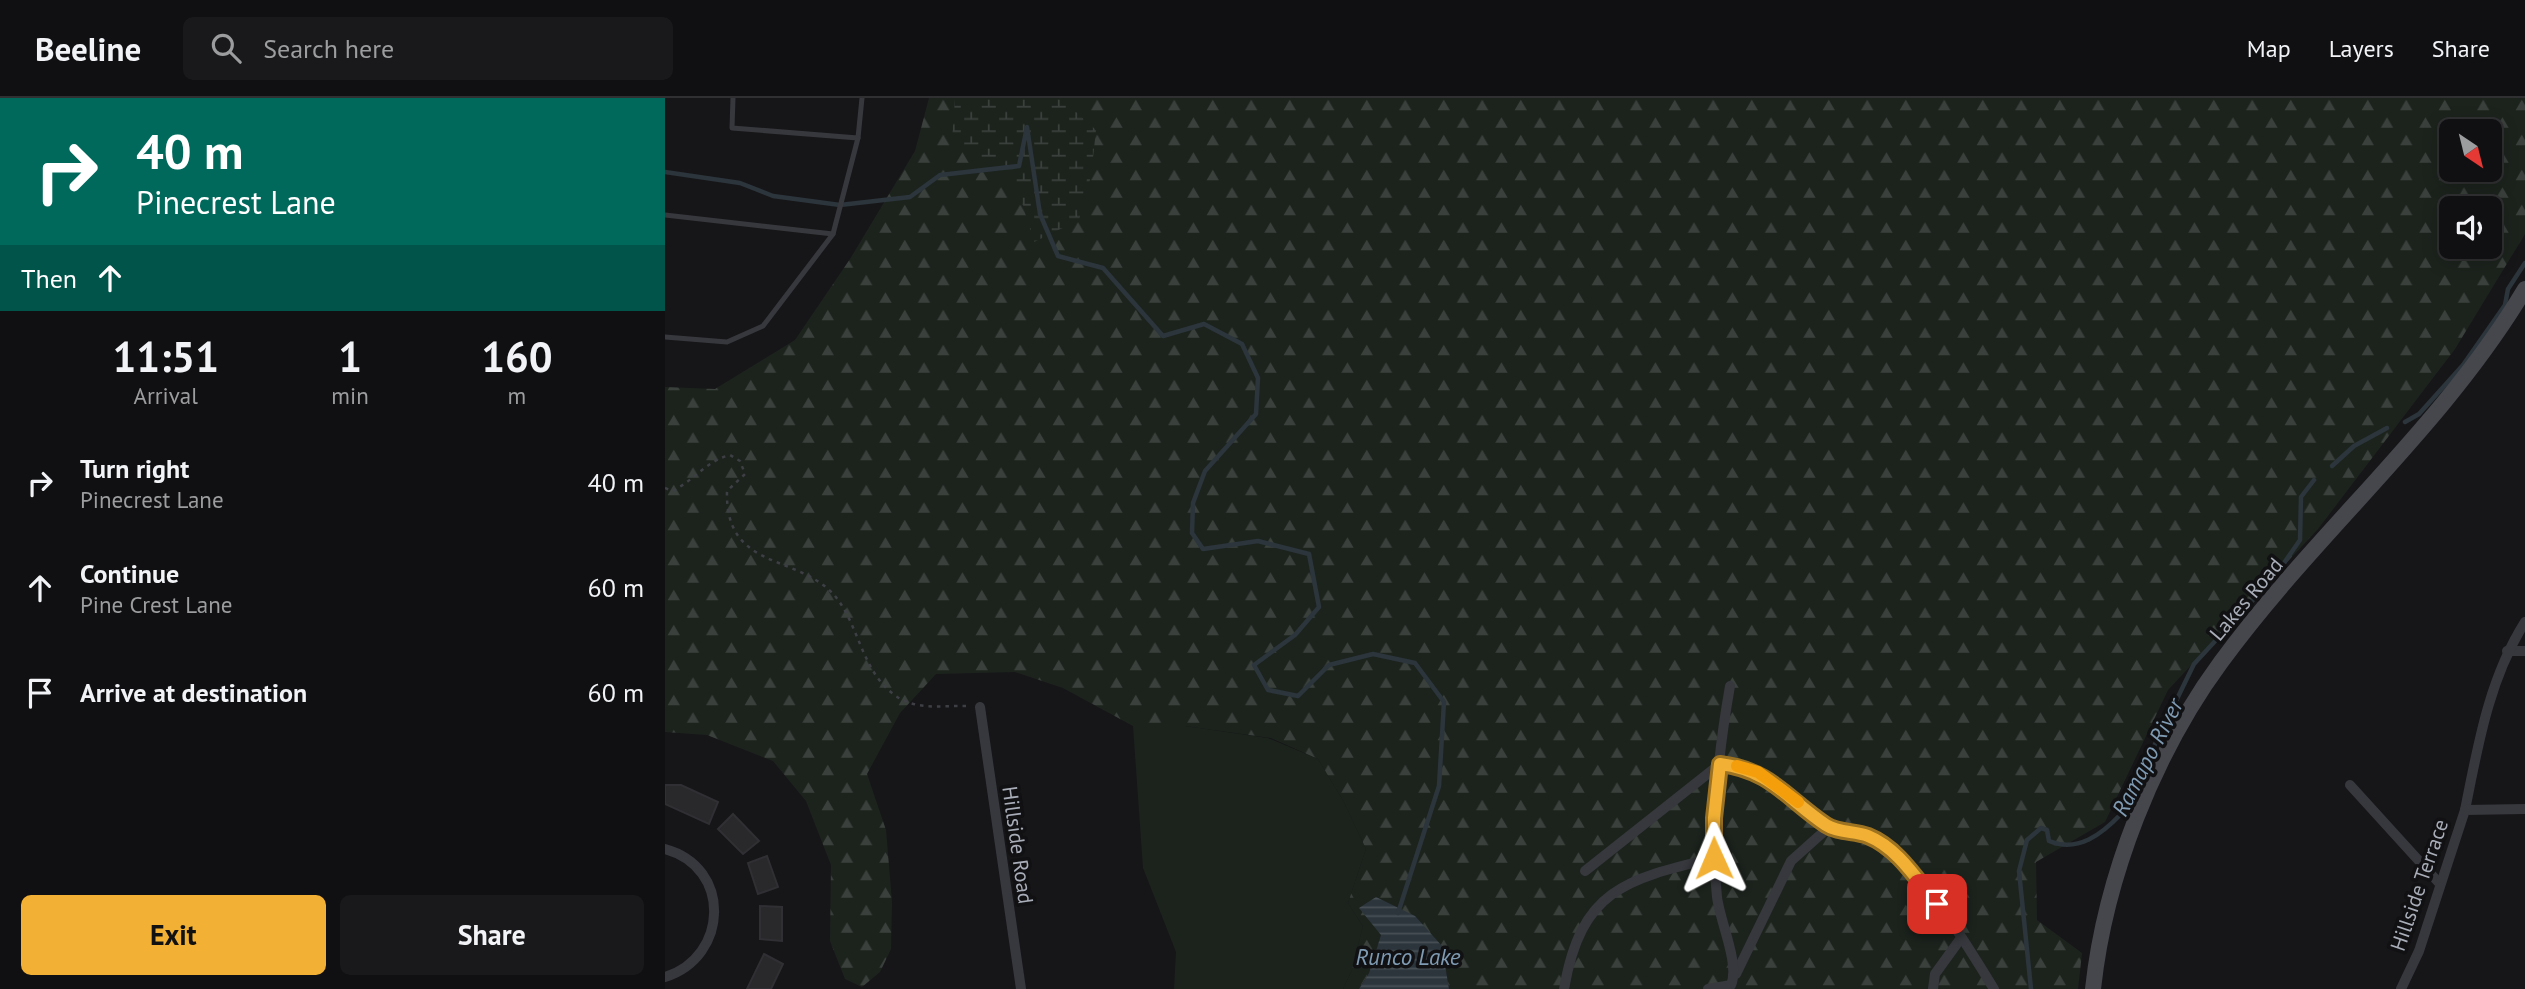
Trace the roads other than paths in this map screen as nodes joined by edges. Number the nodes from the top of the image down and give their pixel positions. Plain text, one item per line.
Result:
1 (733, 98) edge
2 (862, 98) edge
3 (858, 138) junction
4 (665, 215) edge
5 (833, 234) junction
6 (2525, 289) edge
7 (665, 337) edge
8 (2525, 622) edge
9 (2507, 651) junction
10 (2525, 651) edge
11 (1730, 686) dead end
12 (980, 707) road end
13 (1720, 764) junction
14 (2350, 785) dead end
15 (2525, 809) edge
16 (2465, 810) junction
17 (1829, 827) junction
18 (665, 849) edge
19 (1714, 858) junction
20 (1585, 871) dead end
21 (2440, 884) junction
22 (1961, 937) junction
23 (1736, 974) junction
24 (665, 977) edge
25 (1021, 989) edge
26 (1564, 989) edge
27 (1708, 989) edge
28 (1933, 989) edge
29 (1994, 989) edge
30 (2093, 989) edge
31 (2401, 989) edge

1 - 3 lane
2 - 3 lane
3 - 5 lane
4 - 5 lane
5 - 7 lane
6 - 30 main road, Lakes Road
8 - 9 street
9 - 10 street
9 - 16 street
11 - 13 street
12 - 25 street, Hillside Road
13 - 17 street
13 - 19 street
13 - 20 street
14 - 21 street
15 - 16 street, Hillside Terrace
16 - 21 street, Hillside Terrace
17 - 22 street
17 - 23 street
18 - 24 street
19 - 23 street
19 - 26 street
21 - 31 street, Hillside Terrace
22 - 28 street
22 - 29 street
23 - 27 street

